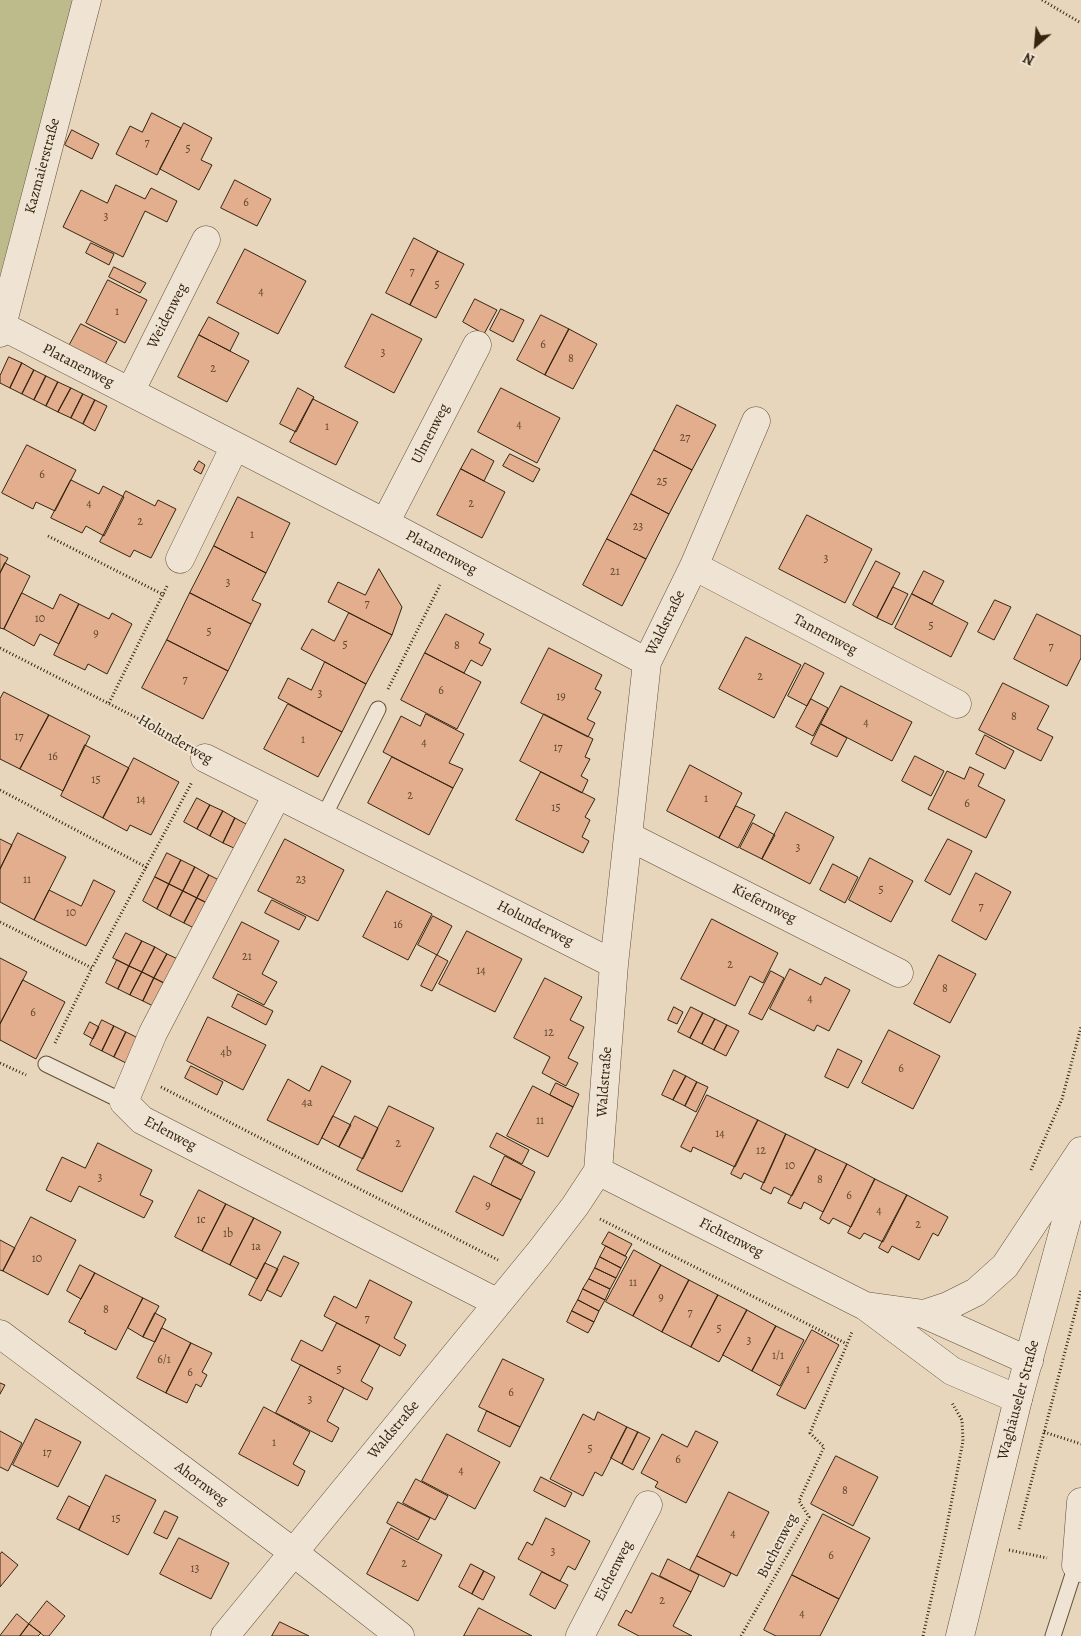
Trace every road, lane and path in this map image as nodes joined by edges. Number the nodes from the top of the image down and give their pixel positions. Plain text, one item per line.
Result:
1 (86, 0) edge
2 (1042, 0) edge
3 (1081, 23) edge
4 (206, 240) dead end
5 (1, 330) edge
6 (477, 345) dead end
7 (130, 392) junction
8 (756, 421) dead end
9 (235, 446) junction
10 (385, 523) junction
11 (48, 536) dead end
12 (180, 559) joint
13 (453, 560) junction
14 (694, 566) junction
15 (164, 595) junction
16 (0, 648) edge
17 (647, 662) junction
18 (109, 703) junction
19 (957, 704) dead end
20 (378, 709) joint
21 (205, 758) junction
22 (0, 790) edge
23 (277, 795) junction
24 (323, 818) junction
25 (628, 836) junction
26 (146, 867) junction
27 (0, 922) edge
28 (614, 964) junction
29 (92, 968) junction
30 (899, 973) dead end
31 (0, 1063) edge
32 (46, 1064) junction
33 (136, 1074) junction
34 (124, 1102) junction
35 (1081, 1151) edge
36 (1081, 1166) edge
37 (598, 1171) junction
38 (575, 1206) junction
39 (523, 1273) junction
40 (1081, 1290) edge
41 (498, 1303) junction
42 (865, 1306) junction
43 (924, 1314) junction
44 (853, 1331) dead end
45 (0, 1334) edge
46 (847, 1344) junction
47 (1029, 1361) junction
48 (1018, 1399) junction
49 (1044, 1432) junction
50 (1081, 1444) edge
51 (1081, 1502) edge
52 (648, 1505) dead end
53 (1018, 1532) dead end
54 (1015, 1542) dead end
55 (293, 1552) junction
56 (1079, 1566) edge
57 (225, 1636) edge
58 (400, 1636) edge
59 (580, 1636) edge
60 (741, 1636) edge
61 (960, 1636) edge
62 (1053, 1636) edge

1 - 5 street, Kazmaierstraße
2 - 3 path
4 - 7 street, Weidenweg
5 - 7 street, Platanenweg
6 - 10 street, Ulmenweg
7 - 9 street, Platanenweg
8 - 14 street, Waldstraße
9 - 10 street, Platanenweg
9 - 12 street
10 - 13 street, Platanenweg
11 - 15 path
12 - 15 path
13 - 17 street, Platanenweg
13 - 20 path
14 - 17 street, Waldstraße
14 - 19 street, Tannenweg
15 - 18 path
16 - 18 path, Holunderweg
17 - 25 street, Waldstraße
18 - 21 path, Holunderweg
20 - 24 lane
21 - 23 street, Holunderweg
21 - 26 path
22 - 26 path
23 - 24 street, Holunderweg
23 - 33 street
24 - 28 street, Holunderweg
25 - 28 street, Waldstraße
25 - 30 street, Kiefernweg
26 - 29 path
27 - 29 path
28 - 37 street, Waldstraße
29 - 32 path
31 - 32 path
32 - 34 lane
33 - 34 street
33 - 39 path
34 - 41 street, Erlenweg
35 - 43 street, Fichtenweg
36 - 47 street, Waghäuseler Straße
37 - 38 street, Waldstraße
37 - 42 street, Fichtenweg
38 - 39 street, Waldstraße
38 - 46 path
39 - 41 street, Waldstraße
40 - 49 path
41 - 55 street, Waldstraße
42 - 43 street, Fichtenweg
42 - 48 street, Fichtenweg
43 - 47 street, Fichtenweg
44 - 46 path, Buchenweg
45 - 55 street, Ahornweg
46 - 60 path, Buchenweg
47 - 48 street, Waghäuseler Straße
48 - 61 street, Waghäuseler Straße
49 - 50 path
49 - 53 path
51 - 56 street
52 - 59 street, Eichenweg
54 - 56 path
55 - 57 street, Waldstraße
55 - 58 street, Ahornweg
56 - 62 lane

